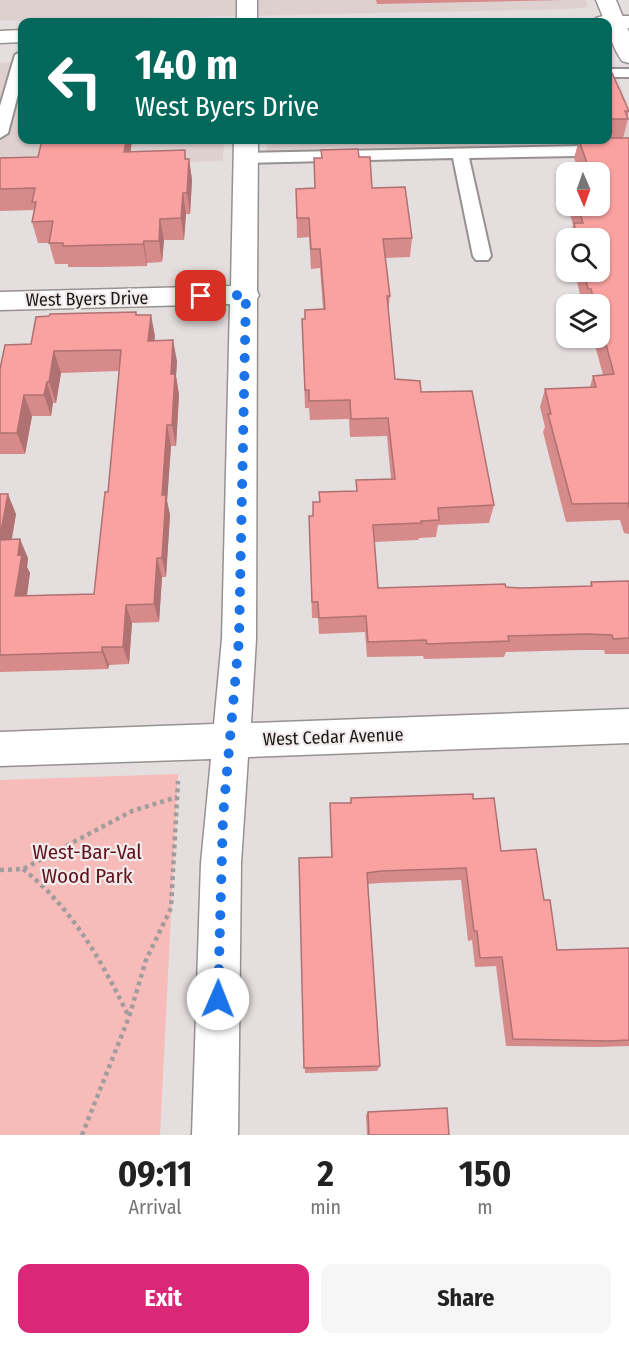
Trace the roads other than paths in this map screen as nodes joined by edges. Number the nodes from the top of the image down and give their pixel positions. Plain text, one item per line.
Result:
1 (247, 0) edge
2 (606, 0) edge
3 (247, 18) edge
4 (616, 22) edge
5 (18, 36) edge
6 (0, 37) edge
7 (629, 57) edge
8 (18, 70) edge
9 (629, 73) edge
10 (612, 74) edge
11 (0, 133) edge
12 (246, 149) edge
13 (629, 150) edge
14 (460, 153) junction
15 (482, 256) dead end
16 (246, 295) junction
17 (0, 301) edge
18 (629, 726) edge
19 (229, 741) junction
20 (0, 749) edge
21 (215, 1135) edge

1 - 3 street
2 - 4 street
4 - 7 street
5 - 6 street
8 - 11 lane
9 - 10 lane
12 - 14 lane
12 - 16 street
13 - 14 lane
14 - 15 lane
16 - 17 street, West Byers Drive
16 - 19 street
18 - 19 street, West Cedar Avenue
19 - 20 street, West Cedar Avenue
19 - 21 street

